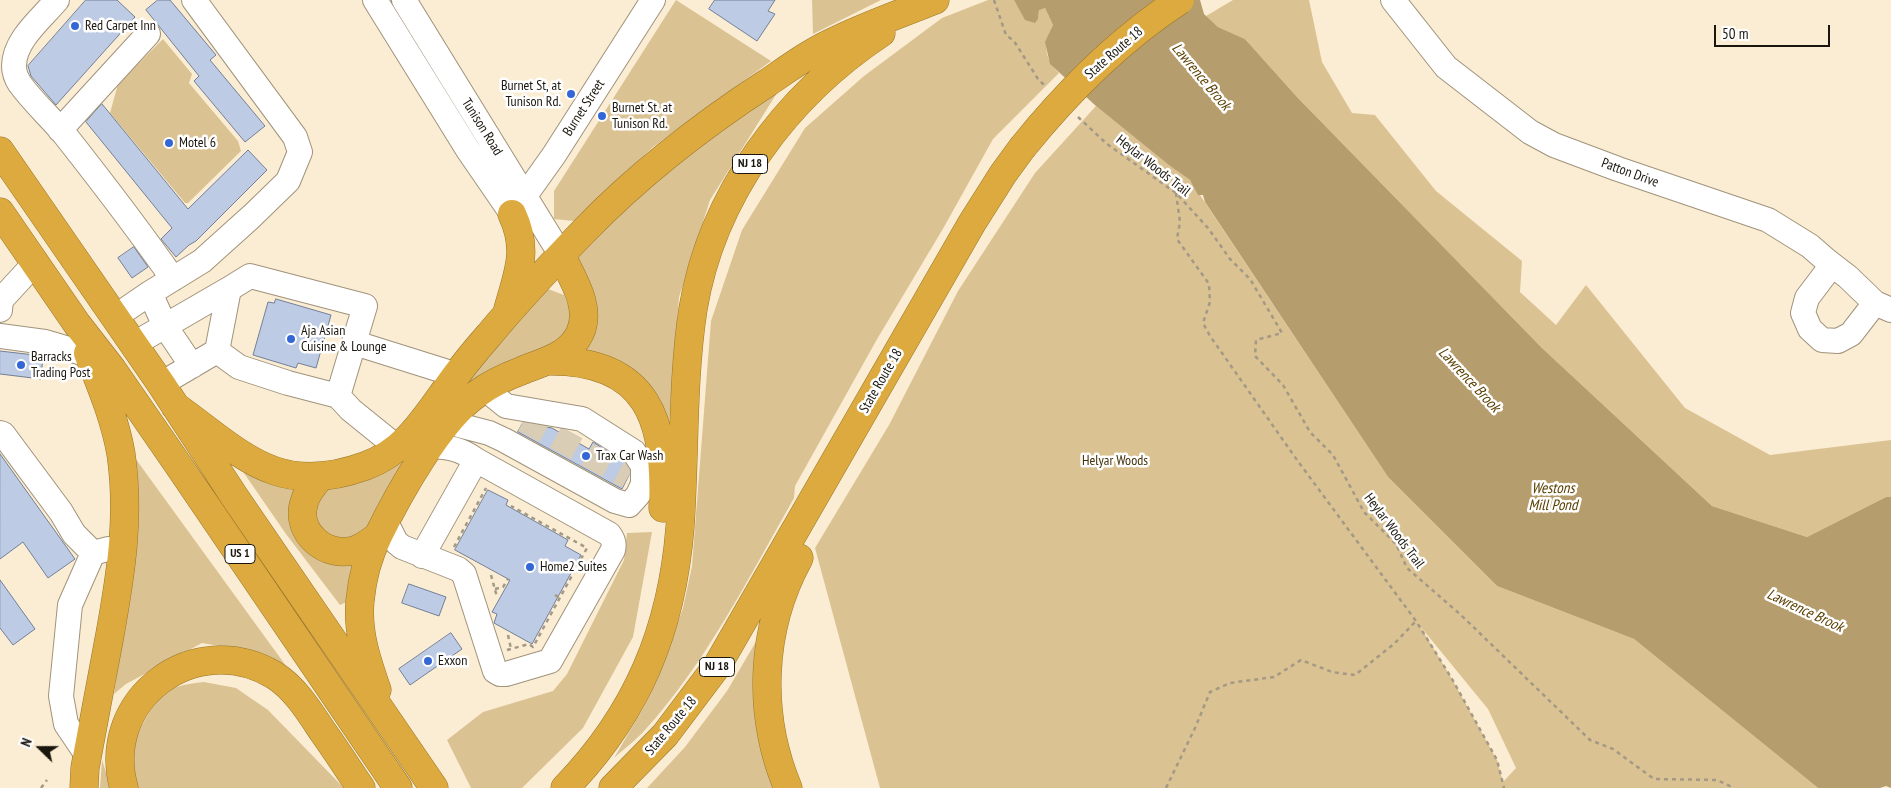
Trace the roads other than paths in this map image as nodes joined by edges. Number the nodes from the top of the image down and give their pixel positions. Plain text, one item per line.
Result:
1 (57, 0) edge
2 (194, 0) edge
3 (375, 0) edge
4 (404, 0) edge
5 (653, 0) edge
6 (935, 0) edge
7 (1180, 0) edge
8 (1392, 0) edge
9 (148, 34) dead end
10 (429, 40) junction
11 (408, 53) junction
12 (60, 130) junction
13 (0, 150) edge
14 (518, 205) junction
15 (0, 212) edge
16 (0, 238) edge
17 (30, 255) junction
18 (561, 255) junction
19 (1832, 265) junction
20 (173, 279) junction
21 (229, 289) junction
22 (150, 293) junction
23 (1883, 306) edge
24 (0, 310) edge
25 (507, 313) junction
26 (115, 317) junction
27 (77, 324) junction
28 (165, 326) junction
29 (0, 336) edge
30 (134, 344) junction
31 (355, 344) junction
32 (217, 351) junction
33 (89, 355) junction
34 (549, 361) junction
35 (192, 366) junction
36 (457, 375) junction
37 (485, 389) junction
38 (168, 395) junction
39 (338, 396) junction
40 (515, 413) junction
41 (447, 422) junction
42 (489, 433) junction
43 (0, 434) edge
44 (431, 446) junction
45 (398, 448) junction
46 (476, 460) junction
47 (827, 476) junction
48 (320, 477) junction
49 (382, 529) junction
50 (124, 545) junction
51 (93, 553) junction
52 (422, 556) junction
53 (658, 639) junction
54 (386, 720) junction
55 (84, 775) edge
56 (124, 788) edge
57 (361, 788) edge
58 (398, 788) edge
59 (434, 788) edge
60 (565, 788) edge
61 (614, 788) edge
62 (788, 788) edge

1 - 12 street
2 - 20 street
3 - 11 street, Tunison Road
4 - 10 street, Tunison Road
5 - 14 street, Burnet Street
6 - 18 highway
6 - 53 highway, NJ 18
7 - 47 highway, State Route 18 / NJ 18, bridge
8 - 19 street, Patton Drive
9 - 12 street
10 - 11 street
10 - 14 street, Tunison Road
11 - 14 street, Tunison Road
12 - 20 street
13 - 26 highway, US 1
14 - 18 street, Tunison Road
14 - 25 highway
15 - 17 highway, US 1
16 - 17 street
17 - 24 street
17 - 27 highway, US 1
18 - 25 highway
18 - 34 highway
19 - 23 street, Patton Drive
19 - 23 street
20 - 22 street
21 - 28 street
21 - 31 street
21 - 32 street
22 - 26 street
22 - 28 street
25 - 36 highway
26 - 30 highway, US 1
27 - 33 highway
27 - 58 highway, US 1
28 - 30 street
28 - 35 street
29 - 33 street
30 - 38 highway, US 1
31 - 36 street
31 - 39 street
32 - 35 street
32 - 39 street
33 - 50 highway
34 - 37 highway
34 - 53 highway
35 - 38 street
36 - 45 highway
37 - 40 street
37 - 41 highway
38 - 48 highway
38 - 54 highway, US 1
39 - 45 street
40 - 42 street
40 - 42 street
41 - 42 street
41 - 44 highway
43 - 51 street
44 - 46 street
44 - 49 highway
45 - 48 highway
46 - 52 street
46 - 52 street
47 - 61 highway, State Route 18 / NJ 18
47 - 62 highway
48 - 49 highway
49 - 52 street
49 - 54 highway
50 - 51 street
50 - 55 highway
51 - 55 street
53 - 60 highway, NJ 18
54 - 59 highway, US 1
56 - 57 highway

